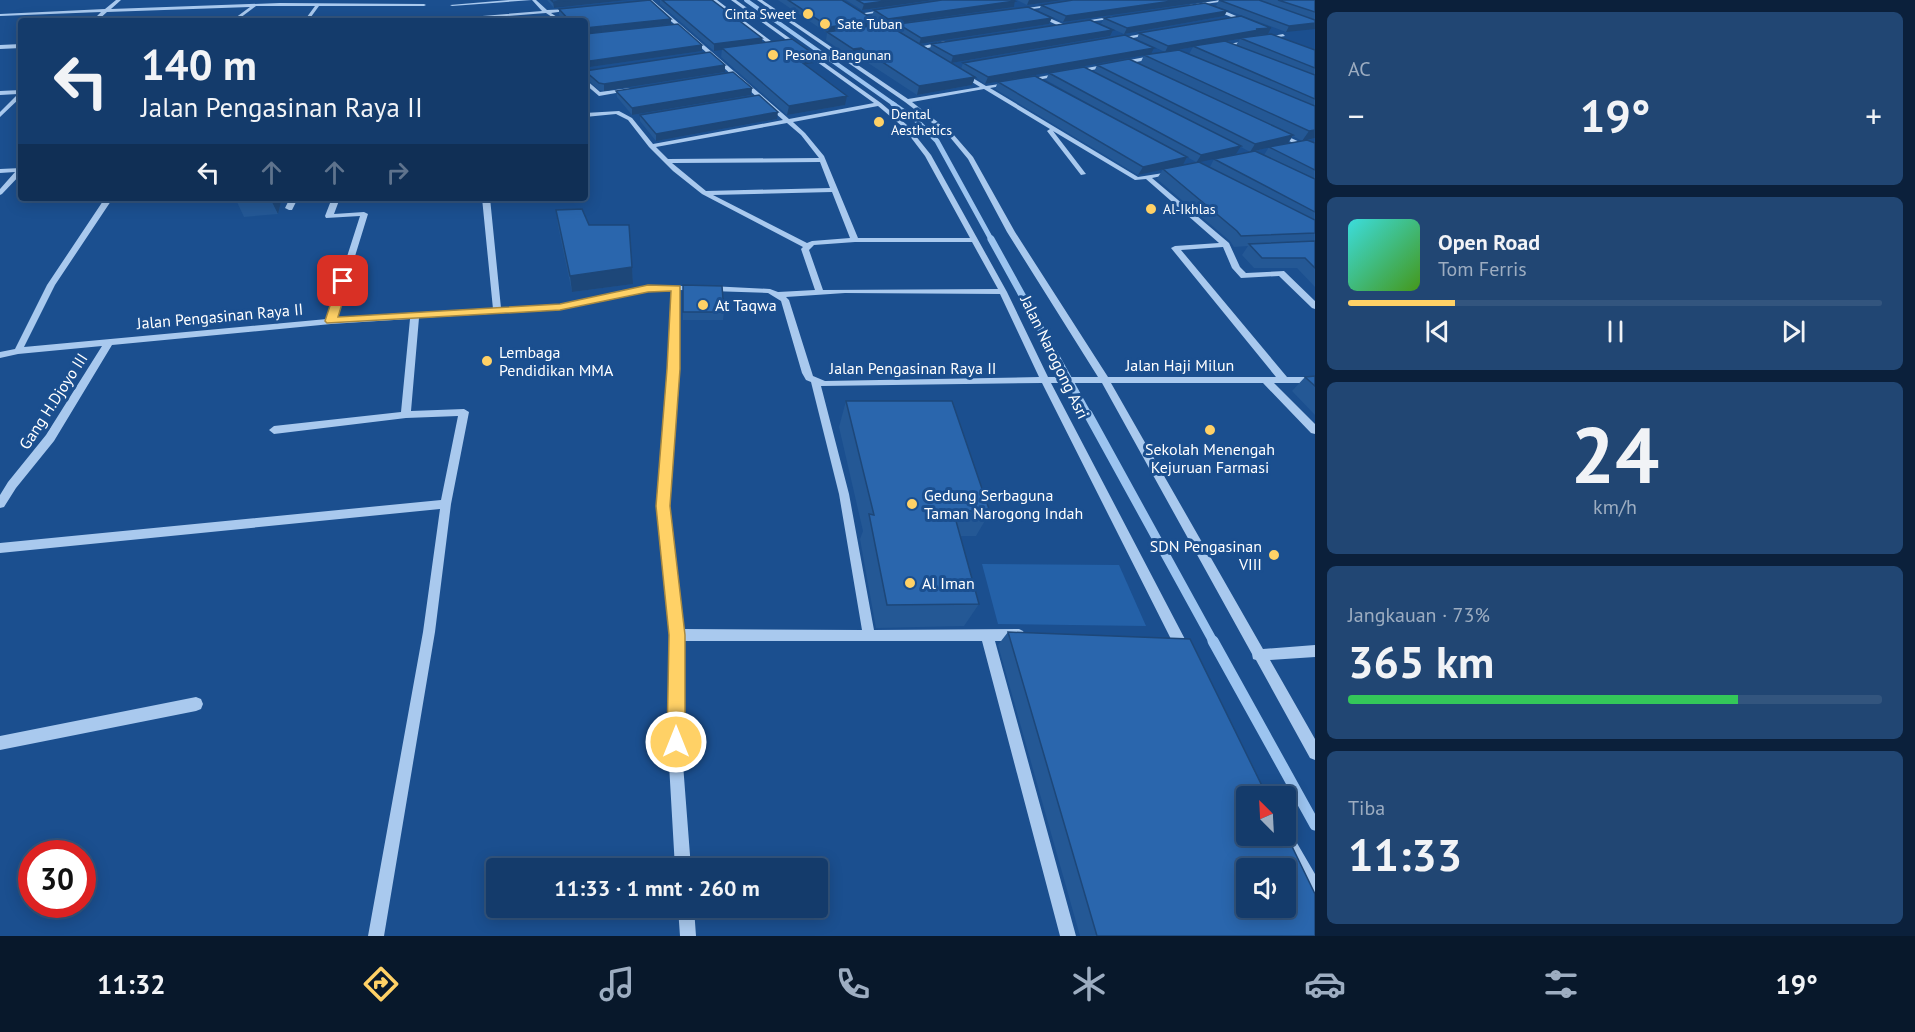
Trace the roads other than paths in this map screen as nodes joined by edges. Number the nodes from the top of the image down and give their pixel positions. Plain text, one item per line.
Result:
1 (119, 0) edge
2 (532, 0) edge
3 (714, 0) edge
4 (733, 0) edge
5 (759, 0) edge
6 (1231, 0) edge
7 (650, 1) edge
8 (661, 1) edge
9 (274, 2) edge
10 (425, 2) edge
11 (640, 3) edge
12 (1190, 3) edge
13 (318, 4) junction
14 (1200, 4) junction
15 (255, 5) junction
16 (452, 5) dead end
17 (1056, 5) edge
18 (1015, 7) edge
19 (583, 9) edge
20 (853, 9) edge
21 (894, 9) edge
22 (1025, 9) junction
23 (106, 11) junction
24 (549, 12) junction
25 (861, 14) junction
26 (0, 15) edge
27 (1119, 16) edge
28 (98, 18) edge
29 (237, 18) edge
30 (308, 18) edge
31 (423, 18) edge
32 (465, 18) edge
33 (557, 18) edge
34 (868, 18) edge
35 (1238, 18) junction
36 (1228, 20) edge
37 (1086, 21) junction
38 (1249, 22) edge
39 (1061, 25) junction
40 (1095, 26) edge
41 (679, 27) junction
42 (667, 28) edge
43 (1045, 28) edge
44 (1272, 30) edge
45 (1161, 31) edge
46 (829, 37) edge
47 (1114, 37) edge
48 (818, 38) junction
49 (1124, 38) junction
50 (1266, 38) junction
51 (953, 42) edge
52 (1134, 42) edge
53 (1275, 42) edge
54 (793, 43) junction
55 (911, 43) edge
56 (773, 45) junction
57 (1222, 45) junction
58 (18, 46) edge
59 (763, 46) edge
60 (0, 47) edge
61 (918, 48) junction
62 (1210, 48) edge
63 (1232, 50) edge
64 (1155, 51) edge
65 (722, 52) edge
66 (926, 52) edge
67 (712, 53) junction
68 (702, 54) edge
69 (1126, 62) junction
70 (951, 67) edge
71 (1141, 69) edge
72 (1081, 70) junction
73 (734, 74) junction
74 (723, 75) edge
75 (1097, 78) edge
76 (1034, 79) junction
77 (588, 84) edge
78 (985, 87) junction
79 (1048, 87) edge
80 (635, 90) edge
81 (0, 93) edge
82 (18, 93) edge
83 (18, 96) edge
84 (759, 97) junction
85 (747, 99) edge
86 (907, 101) junction
87 (879, 104) junction
88 (0, 115) edge
89 (588, 115) edge
90 (788, 121) junction
91 (1046, 126) junction
92 (1271, 131) edge
93 (1315, 142) edge
94 (1302, 145) junction
95 (651, 146) junction
96 (1292, 147) edge
97 (1315, 151) edge
98 (823, 160) junction
99 (666, 161) junction
100 (1187, 169) edge
101 (18, 170) edge
102 (0, 171) edge
103 (18, 173) edge
104 (1083, 174) dead end
105 (1147, 177) junction
106 (834, 190) junction
107 (0, 193) edge
108 (704, 193) junction
109 (107, 201) edge
110 (292, 201) edge
111 (335, 201) edge
112 (486, 201) edge
113 (289, 208) dead end
114 (855, 240) junction
115 (973, 240) junction
116 (807, 246) junction
117 (1228, 248) junction
118 (1241, 250) dead end
119 (676, 288) junction
120 (820, 292) junction
121 (1003, 292) junction
122 (778, 296) junction
123 (1315, 306) edge
124 (497, 311) junction
125 (415, 316) junction
126 (331, 321) junction
127 (109, 342) junction
128 (18, 351) junction
129 (0, 355) edge
130 (1105, 380) junction
131 (1265, 380) junction
132 (1284, 380) junction
133 (1315, 380) edge
134 (815, 381) junction
135 (1045, 381) junction
136 (406, 415) junction
137 (274, 430) dead end
138 (1315, 430) edge
139 (0, 504) edge
140 (446, 504) junction
141 (0, 548) edge
142 (677, 635) junction
143 (987, 635) junction
144 (869, 636) junction
145 (1034, 636) edge
146 (1315, 651) edge
147 (1258, 655) junction
148 (1188, 658) edge
149 (196, 704) dead end
150 (0, 743) edge
151 (1315, 753) edge
152 (1291, 846) edge
153 (682, 858) edge
154 (1315, 890) edge
155 (687, 918) edge
156 (376, 936) edge
157 (688, 936) edge
158 (1068, 936) edge

1 - 23 street
2 - 16 street
2 - 24 street
3 - 56 street
4 - 54 street, Jalan Narogong Asri
5 - 48 street, Jalan Narogong Asri
6 - 14 street
7 - 8 street
7 - 11 street
7 - 41 street
9 - 13 street
9 - 15 street
10 - 13 street
10 - 31 street
12 - 14 street
13 - 30 street
14 - 35 street
15 - 23 street
15 - 29 street
17 - 22 street
18 - 22 street
19 - 24 street
20 - 25 street
21 - 25 street
22 - 39 street
23 - 26 street
23 - 28 street
24 - 32 street
24 - 33 street
25 - 34 street
27 - 37 street
35 - 36 street
35 - 38 street
37 - 39 street
37 - 40 street
39 - 43 street
41 - 42 street
41 - 67 street
44 - 50 street
45 - 49 street
46 - 48 street
47 - 49 street
48 - 86 street, Jalan Narogong Asri
49 - 52 street
50 - 53 street
50 - 57 street
51 - 61 street
54 - 56 street
54 - 87 street, Jalan Narogong Asri
55 - 61 street
56 - 59 street
57 - 62 street
57 - 63 street
58 - 60 street
61 - 66 street
64 - 69 street
65 - 67 street
67 - 68 street
67 - 73 street
69 - 71 street
69 - 72 street
70 - 78 street
72 - 75 street
72 - 76 street
73 - 74 street
73 - 84 street
76 - 78 street
76 - 79 street
77 - 80 street
78 - 86 street
78 - 91 street
81 - 82 street
83 - 88 street
84 - 85 street
84 - 90 street
86 - 130 street, Jalan Narogong Asri
87 - 90 street
87 - 115 street, Jalan Narogong Asri
89 - 95 street
90 - 95 street
90 - 98 street
91 - 104 street
91 - 105 street
92 - 94 street
93 - 94 street
94 - 96 street
94 - 97 street
95 - 99 street
98 - 99 street
98 - 106 street
99 - 108 street
100 - 105 street
101 - 102 street
103 - 107 street
105 - 117 street
106 - 108 street
106 - 114 street
108 - 116 street
109 - 128 street
110 - 113 street
111 - 126 street
112 - 124 street
114 - 115 street
114 - 116 street
115 - 121 street, Jalan Narogong Asri
116 - 120 street
117 - 118 street
117 - 123 street
117 - 132 street
119 - 122 street, Jalan Pengasinan Raya II
119 - 124 street, Jalan Pengasinan Raya II
119 - 142 street
120 - 121 street
120 - 122 street
121 - 135 street, Jalan Narogong Asri
122 - 134 street, Jalan Pengasinan Raya II
124 - 125 street, Jalan Pengasinan Raya II
125 - 126 street, Jalan Pengasinan Raya II
125 - 136 street
126 - 127 street, Jalan Pengasinan Raya II
127 - 128 street, Jalan Pengasinan Raya II
127 - 139 street, Gang H.Djoyo III
128 - 129 street, Jalan Pengasinan Raya II
130 - 131 street, Jalan Haji Milun
130 - 135 street, Jalan Haji Milun
130 - 147 street, Jalan Narogong Asri
131 - 132 street, Jalan Haji Milun
131 - 138 street
132 - 133 street, Jalan Haji Milun
134 - 135 street, Jalan Pengasinan Raya II
134 - 144 street
135 - 148 street, Jalan Narogong Asri
136 - 137 street
136 - 140 street
140 - 141 street
140 - 156 street
142 - 144 street
142 - 153 street
143 - 144 street
143 - 145 street
143 - 158 street
146 - 147 street
147 - 151 street, Jalan Narogong Asri
149 - 150 street
152 - 154 street
155 - 157 street

